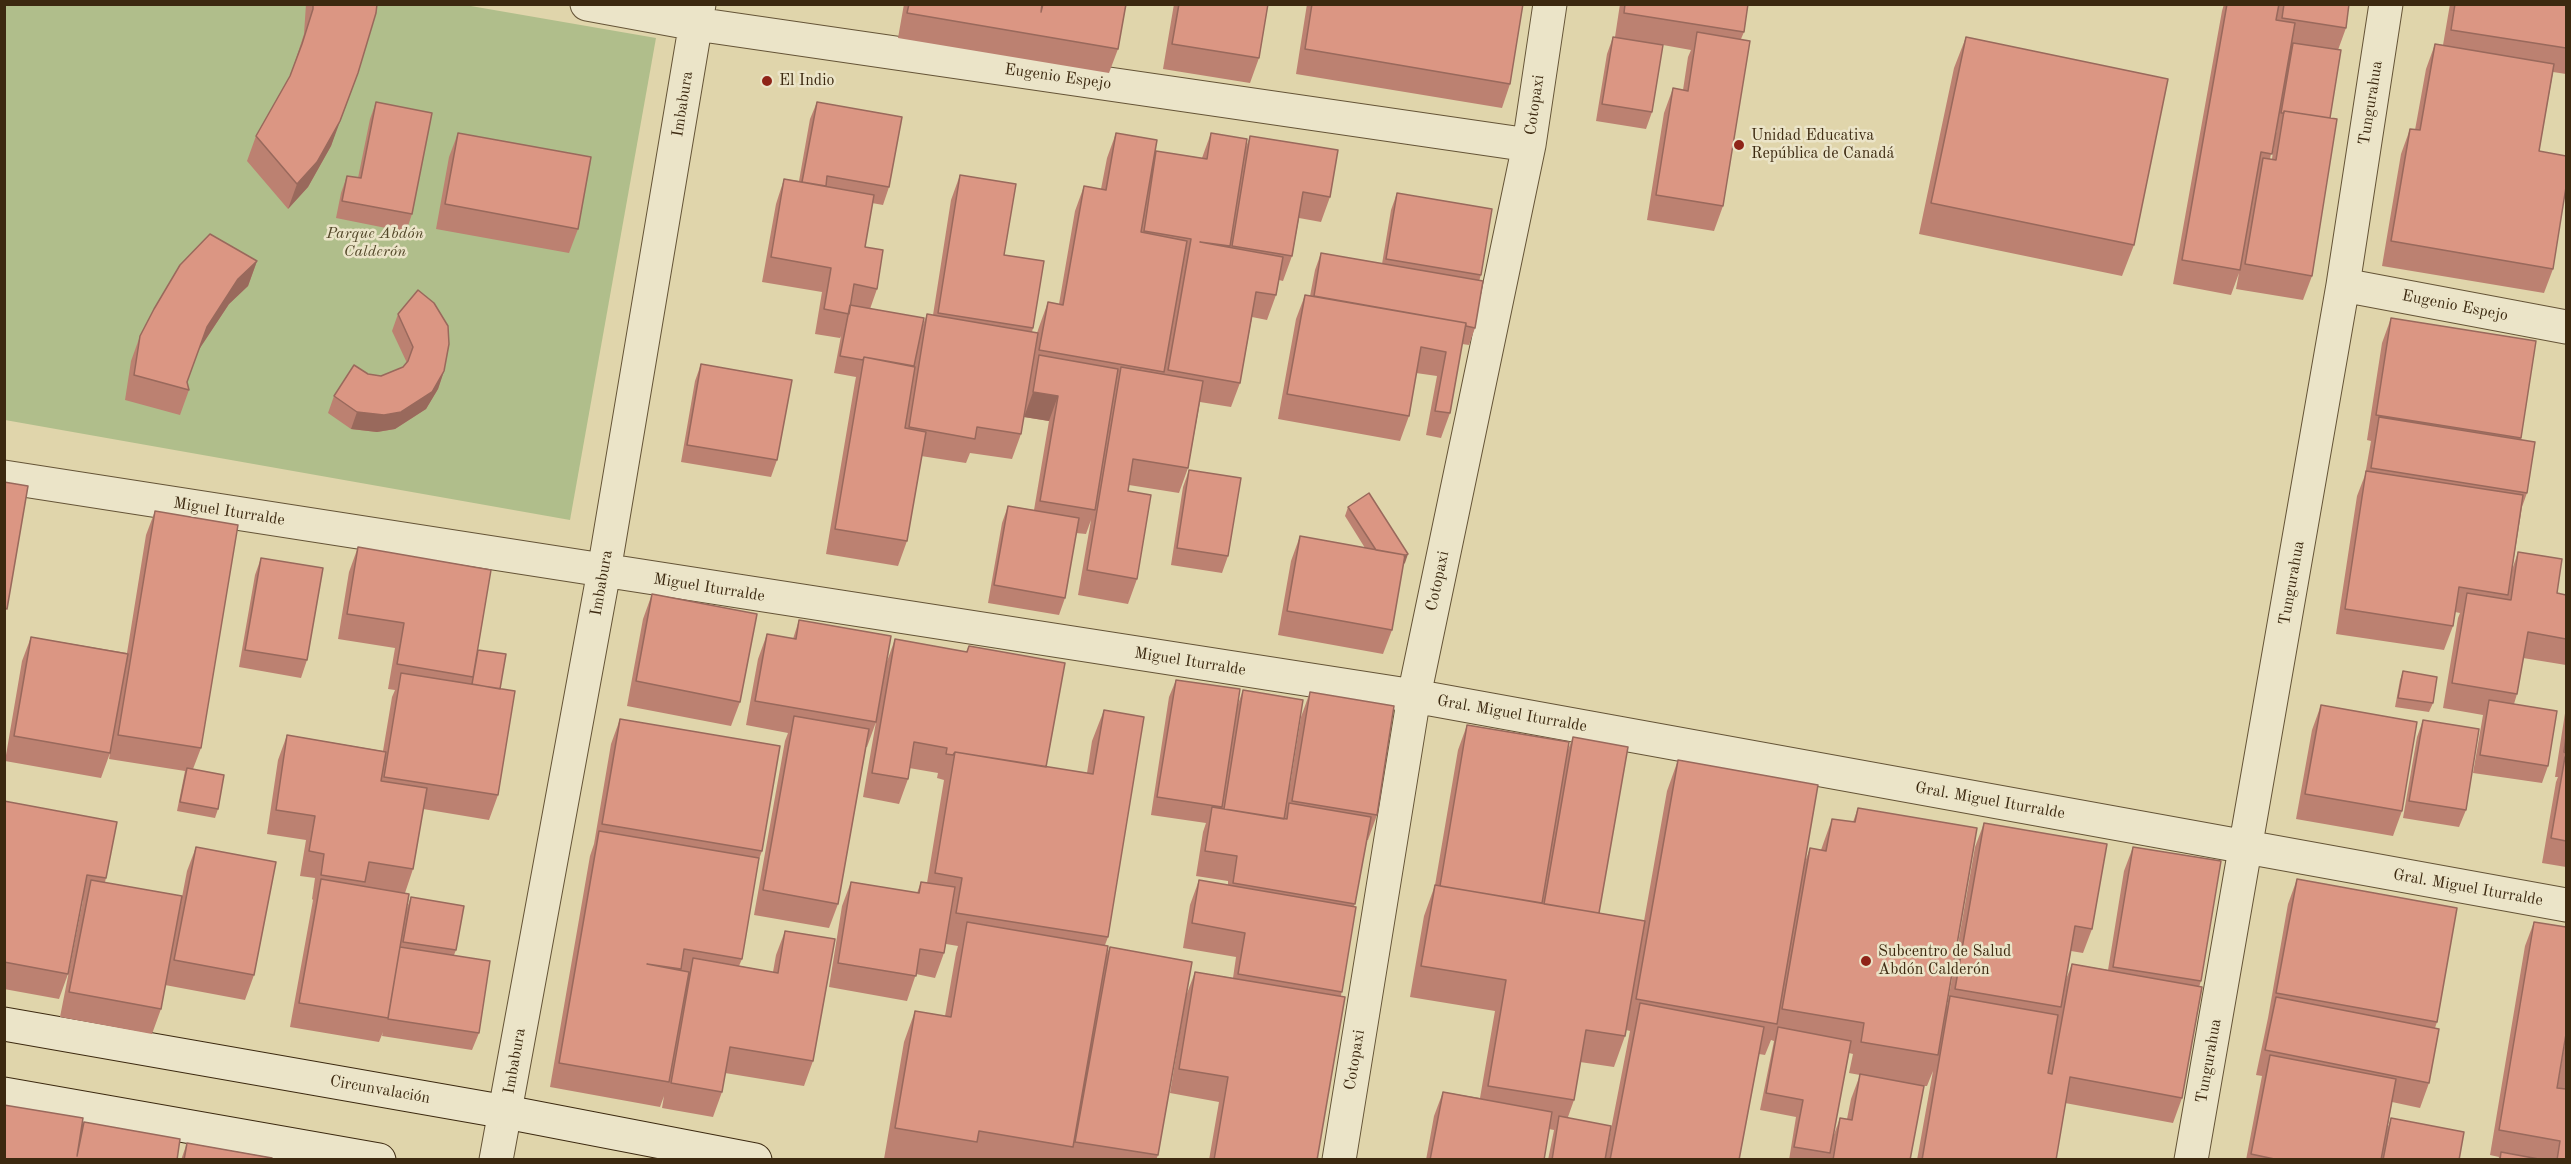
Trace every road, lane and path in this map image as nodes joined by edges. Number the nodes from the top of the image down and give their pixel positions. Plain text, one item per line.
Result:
1 (587, 4) edge
2 (1550, 4) edge
3 (2386, 4) edge
4 (698, 14) edge
5 (1529, 145) junction
6 (2343, 285) junction
7 (2566, 327) edge
8 (4, 477) edge
9 (604, 571) junction
10 (1414, 696) junction
11 (2247, 848) junction
12 (2566, 905) edge
13 (4, 1024) edge
14 (4, 1094) edge
15 (506, 1112) junction
16 (379, 1160) edge
17 (496, 1160) edge
18 (756, 1160) edge
19 (1339, 1160) edge
20 (2192, 1160) edge

1 - 4 street, Eugenio Espejo
2 - 5 street, Cotopaxi
3 - 6 street, Tungurahua
4 - 5 street, Eugenio Espejo
4 - 9 street, Imbabura
5 - 10 street, Cotopaxi
6 - 7 street, Eugenio Espejo
6 - 11 street, Tungurahua
8 - 9 street, Miguel Iturralde
9 - 10 street, Miguel Iturralde
9 - 15 street, Imbabura
10 - 11 street, Gral. Miguel Iturralde
10 - 19 street, Cotopaxi
11 - 12 street, Gral. Miguel Iturralde
11 - 20 street, Tungurahua
13 - 15 street, Circunvalación
14 - 16 street
15 - 17 street, Imbabura
15 - 18 street, Circunvalación

